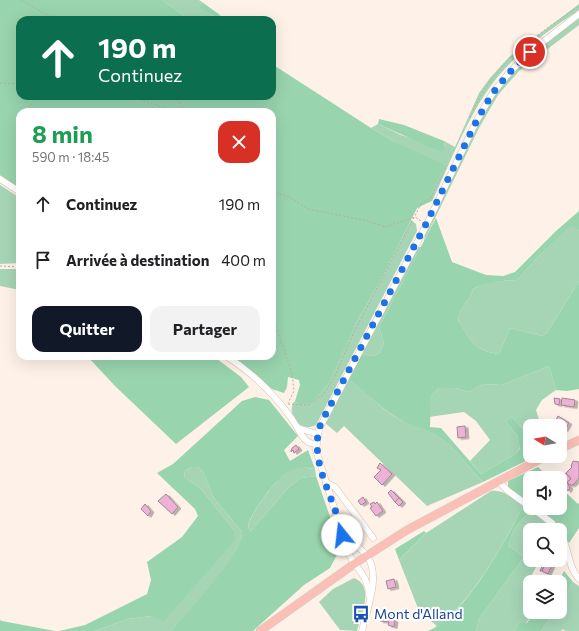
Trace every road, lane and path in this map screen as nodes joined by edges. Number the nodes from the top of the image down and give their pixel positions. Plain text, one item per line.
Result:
1 (21, 0) edge
2 (579, 6) edge
3 (579, 14) edge
4 (49, 16) edge
5 (0, 83) edge
6 (16, 84) edge
7 (141, 100) edge
8 (166, 108) edge
9 (469, 121) dead end
10 (450, 161) dead end
11 (0, 179) edge
12 (16, 189) edge
13 (276, 193) edge
14 (415, 217) junction
15 (426, 224) junction
16 (0, 266) edge
17 (16, 266) edge
18 (276, 327) edge
19 (232, 360) edge
20 (298, 428) junction
21 (317, 434) junction
22 (579, 440) edge
23 (316, 444) junction
24 (567, 446) edge
25 (533, 463) edge
26 (498, 481) junction
27 (326, 484) junction
28 (523, 502) edge
29 (542, 515) edge
30 (552, 523) edge
31 (341, 528) junction
32 (373, 538) dead end
33 (567, 552) edge
34 (366, 556) junction
35 (354, 564) junction
36 (579, 579) edge
37 (369, 595) junction
38 (260, 631) edge
39 (362, 631) edge

1 - 4 path
2 - 9 path
3 - 15 street
5 - 6 path
7 - 8 path
10 - 14 path
11 - 12 street
13 - 14 path
14 - 15 path
14 - 18 path
15 - 21 street
16 - 17 path
19 - 20 street
20 - 21 street
20 - 23 street
21 - 23 street
22 - 24 main road
23 - 27 street
25 - 26 main road
26 - 28 street
26 - 34 main road
27 - 31 street
27 - 32 street
29 - 30 street
31 - 34 street
31 - 35 street
33 - 36 street
34 - 35 main road
34 - 37 street
35 - 37 street
35 - 38 main road
37 - 39 street

